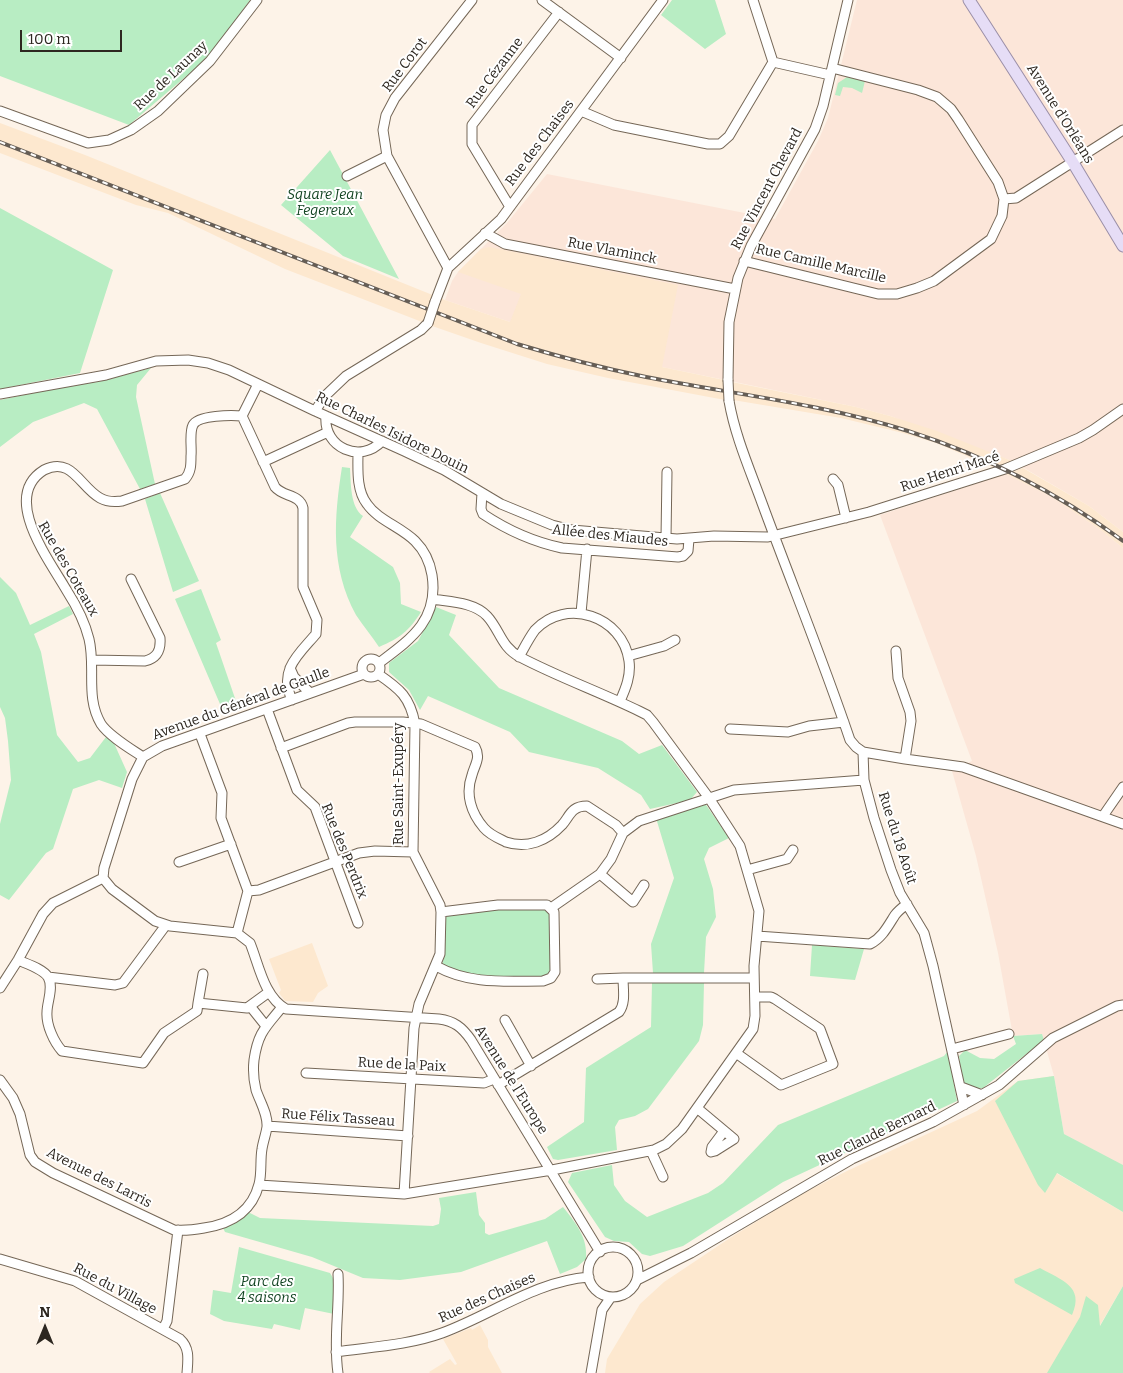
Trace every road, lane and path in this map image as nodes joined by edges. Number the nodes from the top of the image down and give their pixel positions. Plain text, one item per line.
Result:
1 (257, 0) edge
2 (472, 0) edge
3 (542, 0) edge
4 (663, 0) edge
5 (753, 0) edge
6 (848, 0) edge
7 (969, 0) edge
8 (559, 12) junction
9 (621, 58) junction
10 (772, 62) junction
11 (831, 72) junction
12 (0, 111) edge
13 (581, 111) junction
14 (1123, 130) edge
15 (387, 156) junction
16 (1072, 162) junction
17 (347, 176) dead end
18 (1004, 199) junction
19 (510, 207) junction
20 (485, 234) junction
21 (1123, 246) edge
22 (744, 261) junction
23 (448, 268) junction
24 (735, 289) junction
25 (258, 384) junction
26 (0, 394) edge
27 (1123, 409) edge
28 (315, 411) junction
29 (242, 416) junction
30 (326, 416) junction
31 (328, 432) junction
32 (382, 440) junction
33 (358, 452) junction
34 (263, 462) junction
35 (668, 472) dead end
36 (836, 480) dead end
37 (482, 493) junction
38 (846, 518) junction
39 (774, 536) junction
40 (666, 538) junction
41 (689, 539) junction
42 (587, 549) junction
43 (131, 579) dead end
44 (432, 600) junction
45 (581, 613) junction
46 (675, 640) dead end
47 (896, 651) dead end
48 (519, 656) junction
49 (628, 656) junction
50 (92, 660) junction
51 (379, 663) junction
52 (290, 668) junction
53 (364, 674) junction
54 (378, 674) junction
55 (310, 692) junction
56 (292, 700) junction
57 (620, 701) junction
58 (267, 709) junction
59 (844, 722) junction
60 (415, 724) junction
61 (730, 729) dead end
62 (200, 734) junction
63 (281, 748) junction
64 (864, 752) junction
65 (143, 758) junction
66 (905, 759) junction
67 (864, 780) junction
68 (1123, 786) edge
69 (709, 798) junction
70 (1103, 816) junction
71 (1123, 824) edge
72 (623, 833) junction
73 (231, 844) junction
74 (793, 850) dead end
75 (412, 852) junction
76 (179, 862) dead end
77 (335, 862) junction
78 (747, 870) junction
79 (600, 874) junction
80 (103, 878) junction
81 (644, 885) dead end
82 (248, 891) junction
83 (907, 904) junction
84 (551, 908) junction
85 (441, 912) junction
86 (358, 923) dead end
87 (166, 925) junction
88 (238, 933) junction
89 (757, 936) junction
90 (18, 960) junction
91 (436, 966) junction
92 (203, 974) dead end
93 (48, 977) junction
94 (623, 978) junction
95 (754, 978) junction
96 (597, 980) dead end
97 (0, 988) edge
98 (269, 992) junction
99 (755, 997) junction
100 (198, 1004) junction
101 (1123, 1005) edge
102 (250, 1006) junction
103 (282, 1007) junction
104 (417, 1018) junction
105 (505, 1020) dead end
106 (266, 1026) junction
107 (1009, 1034) dead end
108 (952, 1049) junction
109 (736, 1053) junction
110 (531, 1066) junction
111 (306, 1073) dead end
112 (411, 1079) junction
113 (0, 1080) edge
114 (496, 1082) junction
115 (961, 1087) junction
116 (982, 1095) junction
117 (964, 1106) junction
118 (697, 1108) junction
119 (267, 1126) junction
120 (724, 1131) dead end
121 (408, 1136) junction
122 (651, 1150) junction
123 (552, 1170) junction
124 (663, 1177) dead end
125 (259, 1185) junction
126 (404, 1194) junction
127 (178, 1230) junction
128 (600, 1252) junction
129 (0, 1259) edge
130 (338, 1274) dead end
131 (589, 1277) junction
132 (637, 1280) junction
133 (611, 1297) junction
134 (163, 1329) junction
135 (336, 1352) junction
136 (188, 1373) edge
137 (338, 1373) edge
138 (592, 1373) edge

1 - 12 street, Rue de Launay
2 - 15 street, Rue Corot
3 - 8 street
4 - 9 street, Rue des Chaises
5 - 10 street
6 - 11 street, Rue Vincent Chevard
7 - 16 main road, Avenue d'Orléans
8 - 9 street
8 - 19 street, Rue Cézanne
9 - 13 street, Rue des Chaises
10 - 11 street
10 - 13 street
11 - 18 street
11 - 22 street, Rue Vincent Chevard
13 - 19 street, Rue des Chaises
14 - 16 street
15 - 17 street
15 - 23 street, Rue Corot
16 - 18 street
16 - 21 main road, Avenue d'Orléans
18 - 22 street, Rue Camille Marcille
19 - 20 street, Rue des Chaises
20 - 23 street, Rue des Chaises
20 - 24 street, Rue Vlaminck
22 - 24 street, Rue Vincent Chevard
23 - 28 street, Rue des Chaises, bridge
24 - 39 street, Rue Vincent Chevard, bridge
25 - 26 street, Rue Charles Isidore Douin
25 - 28 street, Rue Charles Isidore Douin
25 - 29 street
27 - 38 street, Rue Henri Macé
28 - 30 street, Rue Charles Isidore Douin
29 - 34 street
29 - 50 street, Rue des Coteaux
30 - 31 street
30 - 32 street, Rue Charles Isidore Douin
31 - 33 street
31 - 34 street
32 - 33 street
32 - 37 street, Rue Charles Isidore Douin
33 - 44 street
34 - 52 street
35 - 40 street
36 - 38 street
37 - 40 street, Rue Charles Isidore Douin
37 - 42 street, Allée des Miaudes
38 - 39 street, Rue Henri Macé
39 - 41 street, Rue Charles Isidore Douin
39 - 59 street
40 - 41 street, Rue Charles Isidore Douin
41 - 42 street, Allée des Miaudes
42 - 45 street
43 - 50 street
44 - 48 street
44 - 51 street
45 - 48 street
45 - 49 street
46 - 49 street
47 - 66 street
48 - 57 street
49 - 57 street
50 - 65 street, Rue des Coteaux
51 - 53 street
51 - 54 street
52 - 55 street
52 - 56 street
53 - 54 street
53 - 55 street, Avenue du Général de Gaulle
54 - 60 street, Rue Saint-Exupéry
55 - 56 street, Avenue du Général de Gaulle
56 - 58 street, Avenue du Général de Gaulle
57 - 69 street
58 - 62 street, Avenue du Général de Gaulle
58 - 63 street, Rue des Perdrix
59 - 61 street
59 - 64 street
60 - 63 street
60 - 72 street
60 - 75 street, Rue Saint-Exupéry
62 - 65 street, Avenue du Général de Gaulle
62 - 73 street
63 - 77 street, Rue des Perdrix
64 - 66 street
64 - 67 street, Rue du 18 Août
65 - 80 street, Avenue du Général de Gaulle
66 - 70 street
67 - 69 street
67 - 83 street, Rue du 18 Août
68 - 70 street
69 - 72 street
69 - 78 street
70 - 71 street
72 - 79 street
73 - 76 street
73 - 82 street
74 - 78 street
75 - 77 street
75 - 85 street, Rue Saint-Exupéry
77 - 82 street
77 - 86 street, Rue des Perdrix
78 - 89 street
79 - 81 street
79 - 84 street
80 - 87 street
80 - 90 street
82 - 88 street
83 - 89 street
83 - 108 street, Rue du 18 Août
84 - 85 street
84 - 91 street
85 - 91 street, Rue Saint-Exupéry
87 - 88 street
87 - 93 street
88 - 98 street
89 - 95 street
90 - 93 street
90 - 97 street
91 - 104 street, Rue Saint-Exupéry
92 - 100 street
93 - 100 street
94 - 95 street
94 - 96 street
94 - 110 street
95 - 99 street
98 - 102 street
98 - 103 street
99 - 109 street
99 - 109 street
100 - 102 street
101 - 116 street, Rue Claude Bernard
102 - 106 street
103 - 104 street, Avenue de l'Europe
103 - 106 street
104 - 112 street, Rue Saint-Exupéry
104 - 114 street, Avenue de l'Europe
105 - 110 street
106 - 119 street
107 - 108 street
108 - 115 street, Rue du 18 Août
109 - 118 street
110 - 114 street
111 - 112 street, Rue de la Paix
112 - 114 street, Rue de la Paix
112 - 121 street, Rue Saint-Exupéry
113 - 127 street, Avenue des Larris
114 - 123 street, Avenue de l'Europe
115 - 116 street
115 - 117 street, Rue du 18 Août
116 - 117 street, Rue Claude Bernard
117 - 132 street, Rue Claude Bernard
118 - 120 street
118 - 122 street
119 - 121 street, Rue Félix Tasseau
119 - 125 street
121 - 126 street, Rue Saint-Exupéry
122 - 123 street
122 - 124 street
123 - 126 street
123 - 128 street, Avenue de l'Europe
125 - 126 street
125 - 127 street
127 - 134 street
128 - 131 street
128 - 132 street
129 - 134 street, Rue du Village
130 - 135 street
131 - 133 street
131 - 135 street, Rue des Chaises
132 - 133 street
133 - 138 street
134 - 136 street, Rue du Village
135 - 137 street

